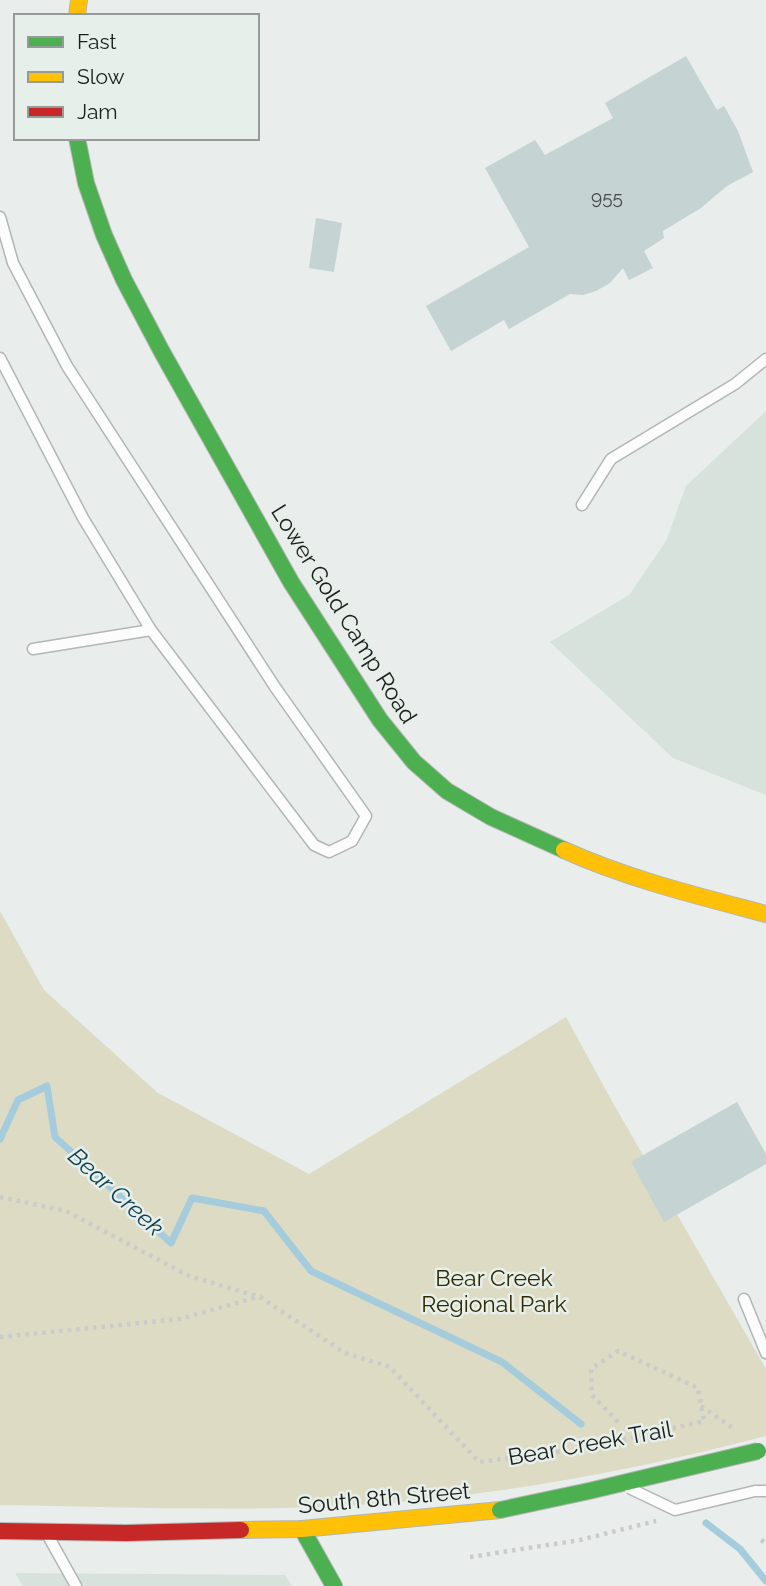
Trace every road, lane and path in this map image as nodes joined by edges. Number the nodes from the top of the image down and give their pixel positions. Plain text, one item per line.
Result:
1 (77, 140) edge
2 (0, 217) edge
3 (0, 358) edge
4 (766, 359) edge
5 (582, 505) dead end
6 (151, 630) junction
7 (33, 649) dead end
8 (766, 914) edge
9 (0, 1197) edge
10 (260, 1297) junction
11 (744, 1299) dead end
12 (0, 1337) edge
13 (766, 1353) edge
14 (620, 1424) dead end
15 (762, 1450) edge
16 (620, 1484) junction
17 (766, 1491) edge
18 (660, 1520) dead end
19 (302, 1530) junction
20 (0, 1531) edge
21 (46, 1532) junction
22 (470, 1558) dead end
23 (76, 1586) edge
24 (334, 1586) edge

1 - 8 street, Lower Gold Camp Road
2 - 6 lane
3 - 6 lane
4 - 5 lane
6 - 7 lane
9 - 10 path, Bear Creek Trail
10 - 12 path
10 - 14 path, Bear Creek Trail
11 - 13 lane
15 - 16 street, South 8th Street, bridge
16 - 17 lane, bridge
16 - 19 street, South 8th Street, bridge
18 - 22 path
19 - 21 street, South 8th Street
19 - 24 street
20 - 21 street, South 8th Street
21 - 23 lane

